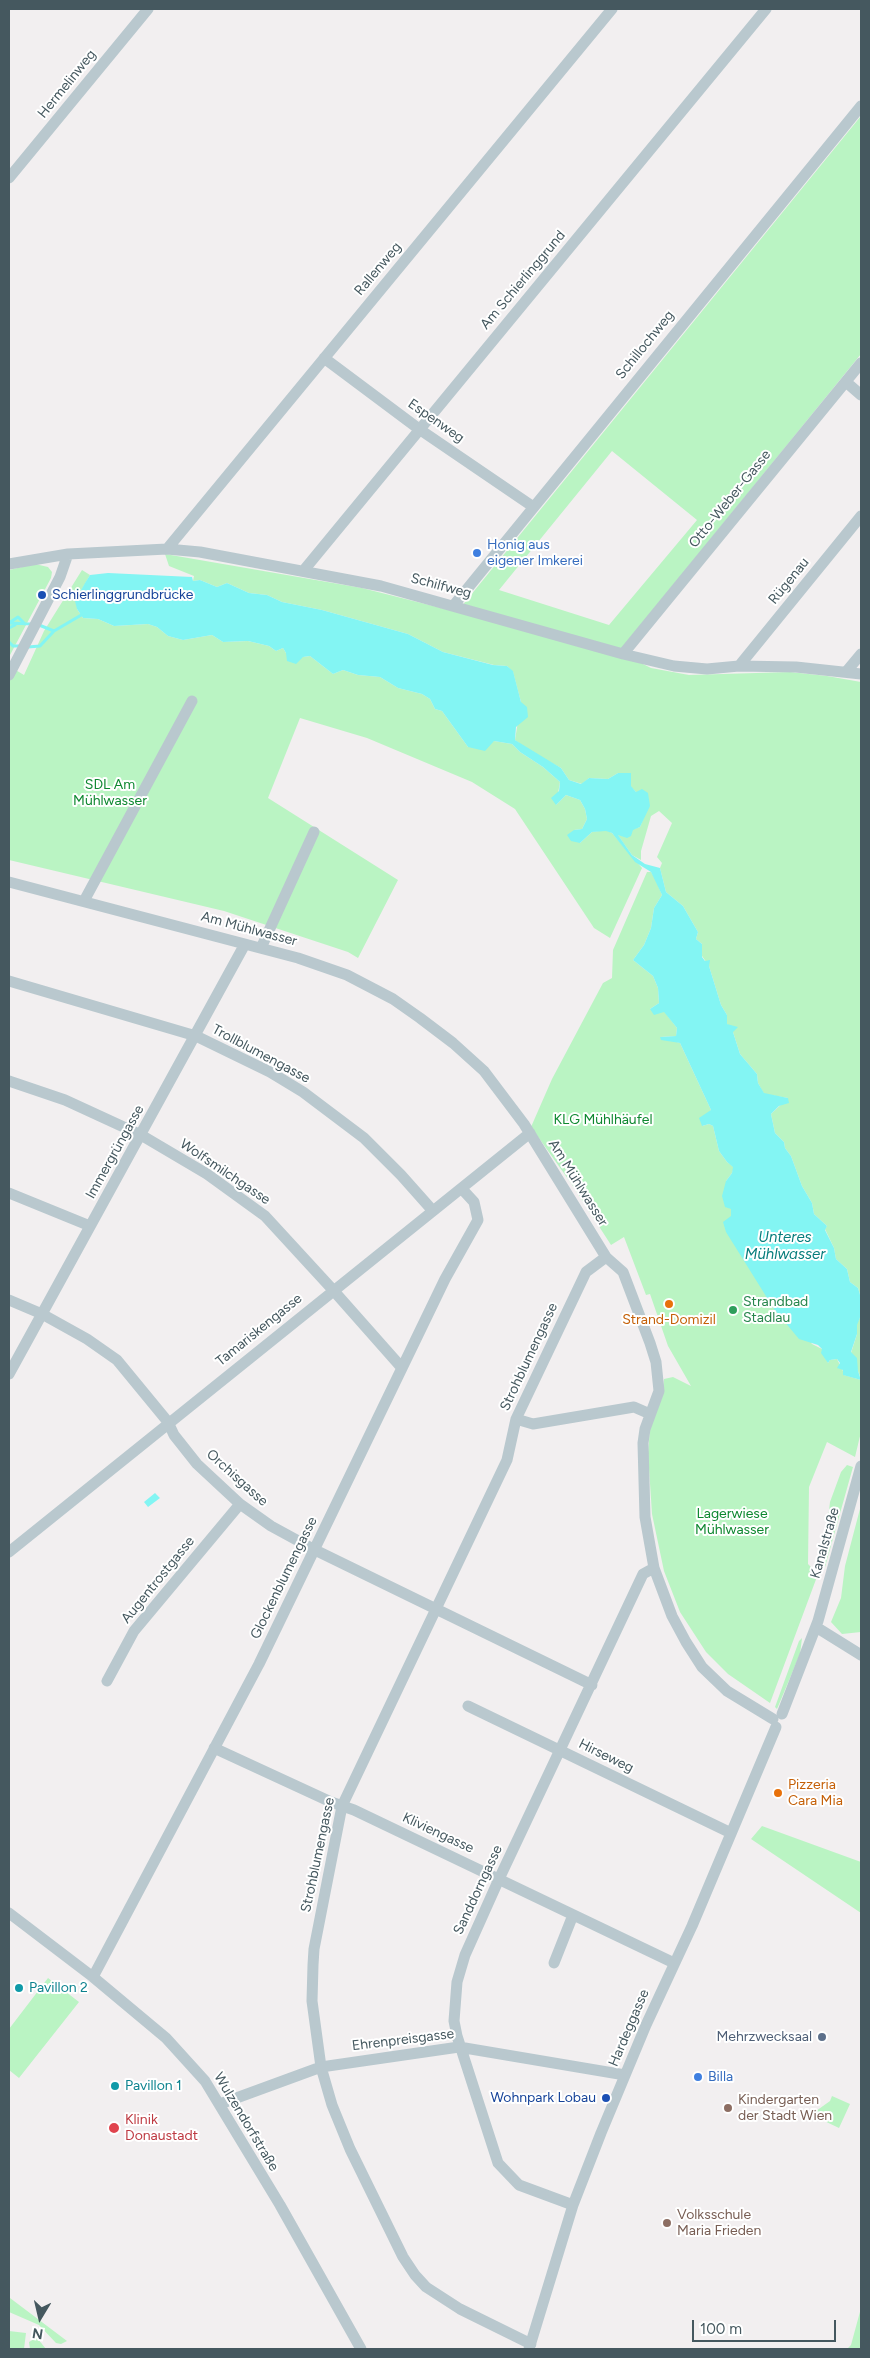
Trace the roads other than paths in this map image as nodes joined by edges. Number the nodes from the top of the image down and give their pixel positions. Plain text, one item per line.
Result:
1 (148, 9) edge
2 (612, 9) edge
3 (766, 9) edge
4 (861, 106) edge
5 (9, 178) edge
6 (324, 358) junction
7 (861, 363) edge
8 (846, 382) junction
9 (861, 395) edge
10 (419, 429) junction
11 (532, 506) junction
12 (861, 516) edge
13 (167, 549) junction
14 (68, 554) junction
15 (9, 564) edge
16 (304, 570) junction
17 (454, 605) junction
18 (622, 654) junction
19 (861, 654) edge
20 (739, 666) junction
21 (846, 672) junction
22 (861, 674) edge
23 (9, 675) edge
24 (192, 702) dead end
25 (314, 832) dead end
26 (9, 882) edge
27 (84, 901) junction
28 (245, 944) junction
29 (261, 948) junction
30 (9, 981) edge
31 (196, 1036) junction
32 (9, 1081) edge
33 (530, 1134) junction
34 (141, 1135) junction
35 (462, 1188) junction
36 (9, 1193) edge
37 (433, 1211) junction
38 (90, 1226) junction
39 (606, 1257) junction
40 (334, 1290) junction
41 (9, 1300) edge
42 (42, 1314) junction
43 (402, 1368) junction
44 (9, 1374) edge
45 (650, 1414) junction
46 (516, 1418) junction
47 (168, 1422) junction
48 (861, 1466) edge
49 (240, 1504) junction
50 (315, 1550) junction
51 (9, 1552) edge
52 (654, 1568) junction
53 (437, 1609) junction
54 (816, 1627) junction
55 (861, 1655) edge
56 (107, 1681) dead end
57 (592, 1685) junction
58 (468, 1706) dead end
59 (777, 1720) junction
60 (214, 1748) junction
61 (560, 1750) junction
62 (342, 1806) junction
63 (731, 1833) junction
64 (499, 1879) junction
65 (9, 1913) edge
66 (573, 1915) junction
67 (554, 1963) dead end
68 (674, 1963) junction
69 (93, 1977) junction
70 (460, 2047) junction
71 (321, 2066) junction
72 (625, 2075) junction
73 (220, 2104) junction
74 (573, 2205) junction
75 (530, 2347) edge
76 (361, 2349) edge

1 - 5 street, Hermelinweg
2 - 6 street, Rallenweg
3 - 10 street, Am Schierlinggrund
4 - 11 street, Schillochweg
6 - 10 street, Espenweg
6 - 13 street, Rallenweg
7 - 8 street, Otto-Weber-Gasse
8 - 9 street
8 - 18 street, Otto-Weber-Gasse
10 - 11 street, Espenweg
10 - 16 street, Am Schierlinggrund
11 - 17 street, Schillochweg
12 - 20 street, Rügenau
13 - 14 street, Schilfweg
13 - 16 street, Schilfweg
14 - 15 street, Schilfweg
14 - 23 street
16 - 17 street, Schilfweg
17 - 18 street, Schilfweg
18 - 20 street, Schilfweg
19 - 21 street
20 - 21 street, Schilfweg
21 - 22 street, Schilfweg
24 - 27 street
25 - 29 street
26 - 27 street, Am Mühlwasser
27 - 28 street, Am Mühlwasser
28 - 29 street, Am Mühlwasser
28 - 31 street, Immergrüngasse
29 - 33 street, Am Mühlwasser
30 - 31 street, Trollblumengasse
31 - 34 street, Immergrüngasse
31 - 37 street, Trollblumengasse
32 - 34 street, Wolfsmilchgasse
33 - 35 street, Tamariskengasse
33 - 39 street, Am Mühlwasser
34 - 38 street, Immergrüngasse
34 - 40 street, Wolfsmilchgasse
35 - 37 street, Tamariskengasse
35 - 43 street, Glockenblumengasse
36 - 38 street
37 - 40 street, Tamariskengasse
38 - 42 street, Immergrüngasse
39 - 45 street, Am Mühlwasser
39 - 46 street, Strohblumengasse
40 - 43 street, Wolfsmilchgasse
40 - 47 street, Tamariskengasse
41 - 42 street, Orchisgasse
42 - 44 street, Immergrüngasse
42 - 47 street, Orchisgasse
43 - 50 street, Glockenblumengasse
45 - 46 street
45 - 52 street, Am Mühlwasser
46 - 53 street, Strohblumengasse
47 - 49 street, Orchisgasse
47 - 51 street, Tamariskengasse
48 - 54 street, Kanalstraße
49 - 50 street, Orchisgasse
49 - 56 street, Augentrostgasse
50 - 53 street, Orchisgasse
50 - 60 street, Glockenblumengasse
52 - 57 street, Sanddorngasse
52 - 59 street, Am Mühlwasser
53 - 57 street, Orchisgasse
53 - 62 street, Strohblumengasse
54 - 55 street
54 - 59 street, Hardeggasse
57 - 61 street, Sanddorngasse
58 - 61 street, Hirseweg
59 - 63 street, Hardeggasse
60 - 62 street, Kliviengasse
60 - 69 street, Glockenblumengasse
61 - 63 street, Hirseweg
61 - 64 street, Sanddorngasse
62 - 64 street, Kliviengasse
62 - 71 street, Strohblumengasse
63 - 68 street, Hardeggasse
64 - 66 street, Kliviengasse
64 - 70 street, Sanddorngasse
65 - 69 street, Wulzendorfstraße
66 - 67 street
66 - 68 street, Kliviengasse
68 - 72 street, Hardeggasse
69 - 73 street, Wulzendorfstraße
70 - 71 street, Ehrenpreisgasse
70 - 72 street, Ehrenpreisgasse
70 - 74 street, Sanddorngasse
71 - 73 street, Ehrenpreisgasse
71 - 75 street, Strohblumengasse
72 - 74 street, Hardeggasse
73 - 76 street, Wulzendorfstraße
74 - 75 street, Hardeggasse

